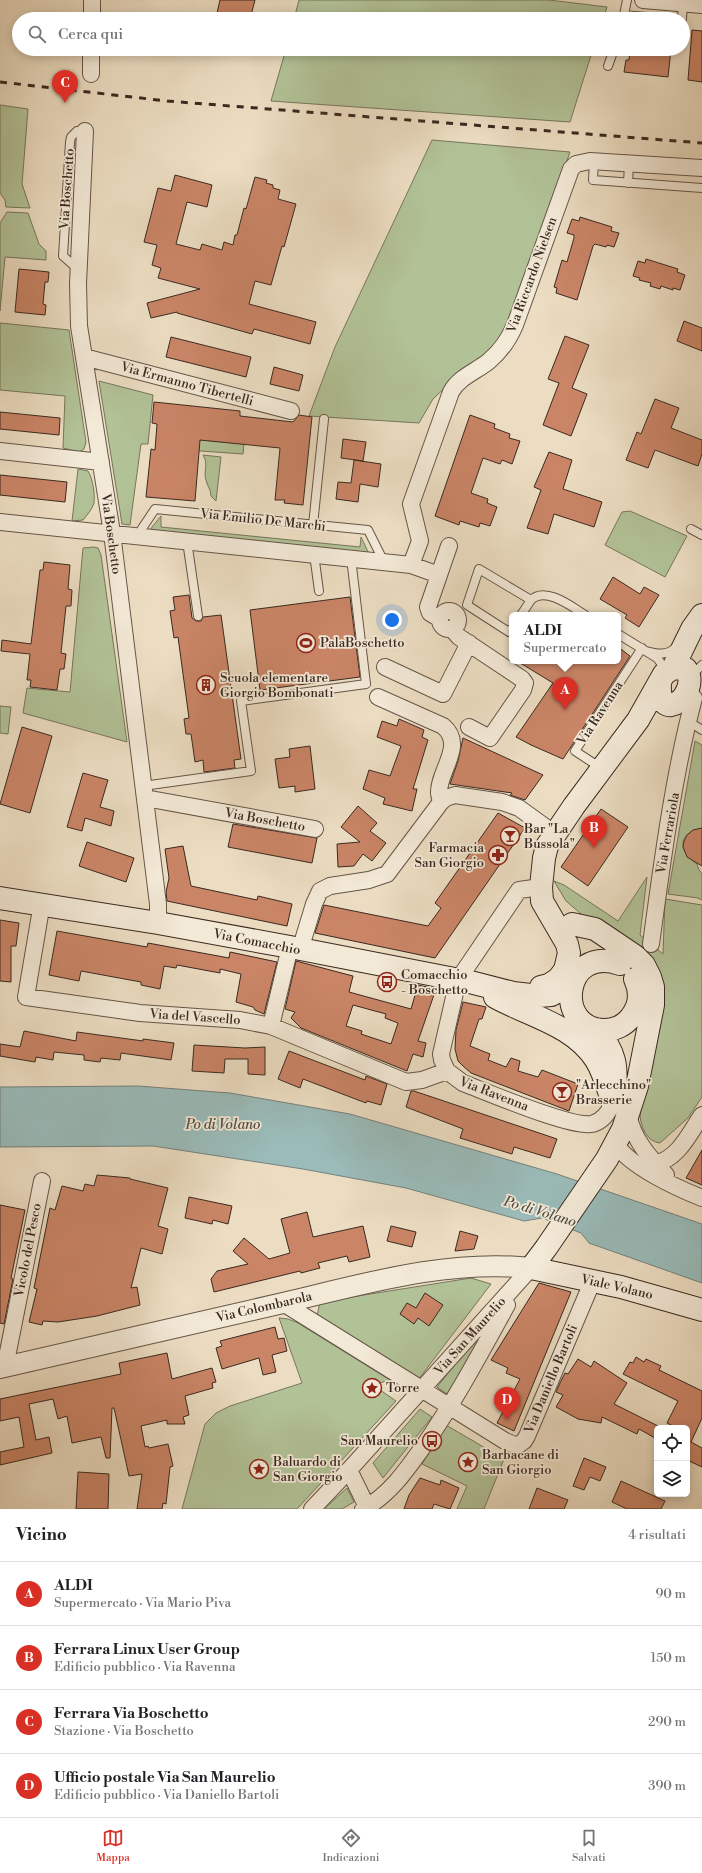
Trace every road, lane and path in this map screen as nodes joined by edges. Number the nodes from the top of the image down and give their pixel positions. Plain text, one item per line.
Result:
1 (92, 0) edge
2 (627, 0) edge
3 (643, 0) edge
4 (702, 5) edge
5 (92, 12) edge
6 (624, 12) edge
7 (682, 12) edge
8 (91, 56) edge
9 (612, 56) edge
10 (608, 66) dead end
11 (91, 74) dead end
12 (85, 131) dead end
13 (594, 161) junction
14 (629, 164) junction
15 (702, 168) edge
16 (628, 183) junction
17 (702, 188) edge
18 (84, 357) junction
19 (291, 411) dead end
20 (324, 419) dead end
21 (0, 451) edge
22 (100, 462) junction
23 (0, 522) edge
24 (313, 525) junction
25 (691, 529) dead end
26 (112, 533) junction
27 (702, 535) edge
28 (137, 536) junction
29 (187, 541) junction
30 (449, 546) dead end
31 (314, 554) junction
32 (351, 558) junction
33 (384, 562) junction
34 (411, 565) junction
35 (439, 575) junction
36 (319, 591) dead end
37 (531, 600) junction
38 (702, 611) edge
39 (523, 612) edge
40 (579, 612) edge
41 (702, 615) edge
42 (198, 616) dead end
43 (702, 630) edge
44 (509, 632) edge
45 (621, 636) edge
46 (468, 643) junction
47 (644, 650) junction
48 (385, 667) dead end
49 (681, 685) edge
50 (378, 697) dead end
51 (469, 728) dead end
52 (702, 730) edge
53 (601, 768) junction
54 (144, 792) junction
55 (441, 802) junction
56 (315, 829) dead end
57 (555, 834) junction
58 (541, 880) junction
59 (0, 898) edge
60 (42, 903) junction
61 (158, 923) junction
62 (572, 924) junction
63 (651, 944) dead end
64 (295, 948) junction
65 (620, 964) junction
66 (575, 978) junction
67 (464, 981) junction
68 (513, 993) junction
69 (629, 1020) junction
70 (587, 1023) junction
71 (271, 1026) junction
72 (447, 1071) junction
73 (620, 1109) junction
74 (702, 1116) edge
75 (616, 1144) junction
76 (648, 1165) junction
77 (593, 1177) junction
78 (42, 1181) dead end
79 (702, 1198) edge
80 (525, 1275) junction
81 (593, 1280) junction
82 (283, 1303) junction
83 (702, 1310) edge
84 (3, 1368) edge
85 (422, 1389) junction
86 (450, 1408) junction
87 (350, 1470) junction
88 (312, 1509) edge
89 (366, 1509) edge

1 - 5 street
2 - 6 lane
3 - 7 street
4 - 7 street
8 - 11 street
9 - 10 lane
12 - 18 street, Via Boschetto
13 - 14 street, Via Riccardo Nielsen
13 - 16 lane
13 - 34 street, Via Riccardo Nielsen
14 - 15 street, Via Riccardo Nielsen
14 - 16 lane
16 - 17 lane
18 - 19 street, Via Ermanno Tibertelli
18 - 22 street, Via Boschetto
20 - 24 lane
21 - 22 street
22 - 26 street, Via Boschetto
23 - 26 street
24 - 28 lane, Via Emilio De Marchi
24 - 33 lane, Via Emilio De Marchi
25 - 27 lane
26 - 28 street
26 - 54 street, Via Boschetto
28 - 29 street
29 - 31 street
29 - 42 lane
30 - 35 street
31 - 32 street
31 - 36 lane
32 - 33 street
32 - 54 lane
33 - 34 street
34 - 35 street
35 - 46 street
37 - 39 lane
37 - 40 lane
37 - 44 lane
38 - 47 lane
41 - 49 main road, Via Ravenna
43 - 49 main road, Via Ravenna
45 - 47 lane
46 - 48 street
46 - 51 street
47 - 49 lane
47 - 53 lane, Via Ravenna
49 - 52 lane
49 - 53 main road, Via Ravenna
49 - 63 street, Via Ferrariola
50 - 55 street
53 - 57 main road, Via Ravenna
54 - 56 street, Via Boschetto
54 - 61 street, Via Boschetto
55 - 57 street
55 - 64 street
57 - 58 main road, Via Ravenna
58 - 62 main road, Via Ravenna
58 - 67 street, Via Ravenna
58 - 67 main road, Via Ravenna
59 - 60 main road, Via Comacchio
60 - 61 main road, Via Comacchio
60 - 71 street, Via del Vascello
61 - 64 main road, Via Comacchio
62 - 65 main road, Via Ravenna
62 - 66 main road, Via Ravenna
62 - 73 main road, Via Ravenna
64 - 67 main road, Via Comacchio
64 - 71 street
65 - 66 main road
65 - 69 main road, Via Ravenna
66 - 68 main road, Via Comacchio
66 - 70 main road, Via Ravenna
67 - 68 main road, Via Comacchio
67 - 72 street, Via Ravenna
67 - 73 main road
68 - 70 main road, Via Comacchio
69 - 70 main road
69 - 73 main road, Via Ravenna
70 - 73 main road, Via Ravenna
71 - 72 street, Via del Vascello
72 - 73 street, Via Ravenna
73 - 75 main road, Via Ravenna
73 - 76 street
74 - 76 street
75 - 76 street
75 - 77 main road
76 - 77 street
76 - 79 street
77 - 80 main road, Via San Maurelio
78 - 84 street, Vicolo del Pesco
80 - 81 main road, Viale Volano
80 - 82 street, Via Colombarola
80 - 85 street, Via San Maurelio
80 - 86 street, Via San Maurelio
81 - 83 main road, Viale Volano
81 - 86 street, Via Daniello Bartoli
82 - 84 street, Via Colombarola
82 - 85 street
85 - 86 street
85 - 87 street, Via San Maurelio
86 - 89 street, Via San Maurelio
87 - 88 street
87 - 89 street, Via San Maurelio

